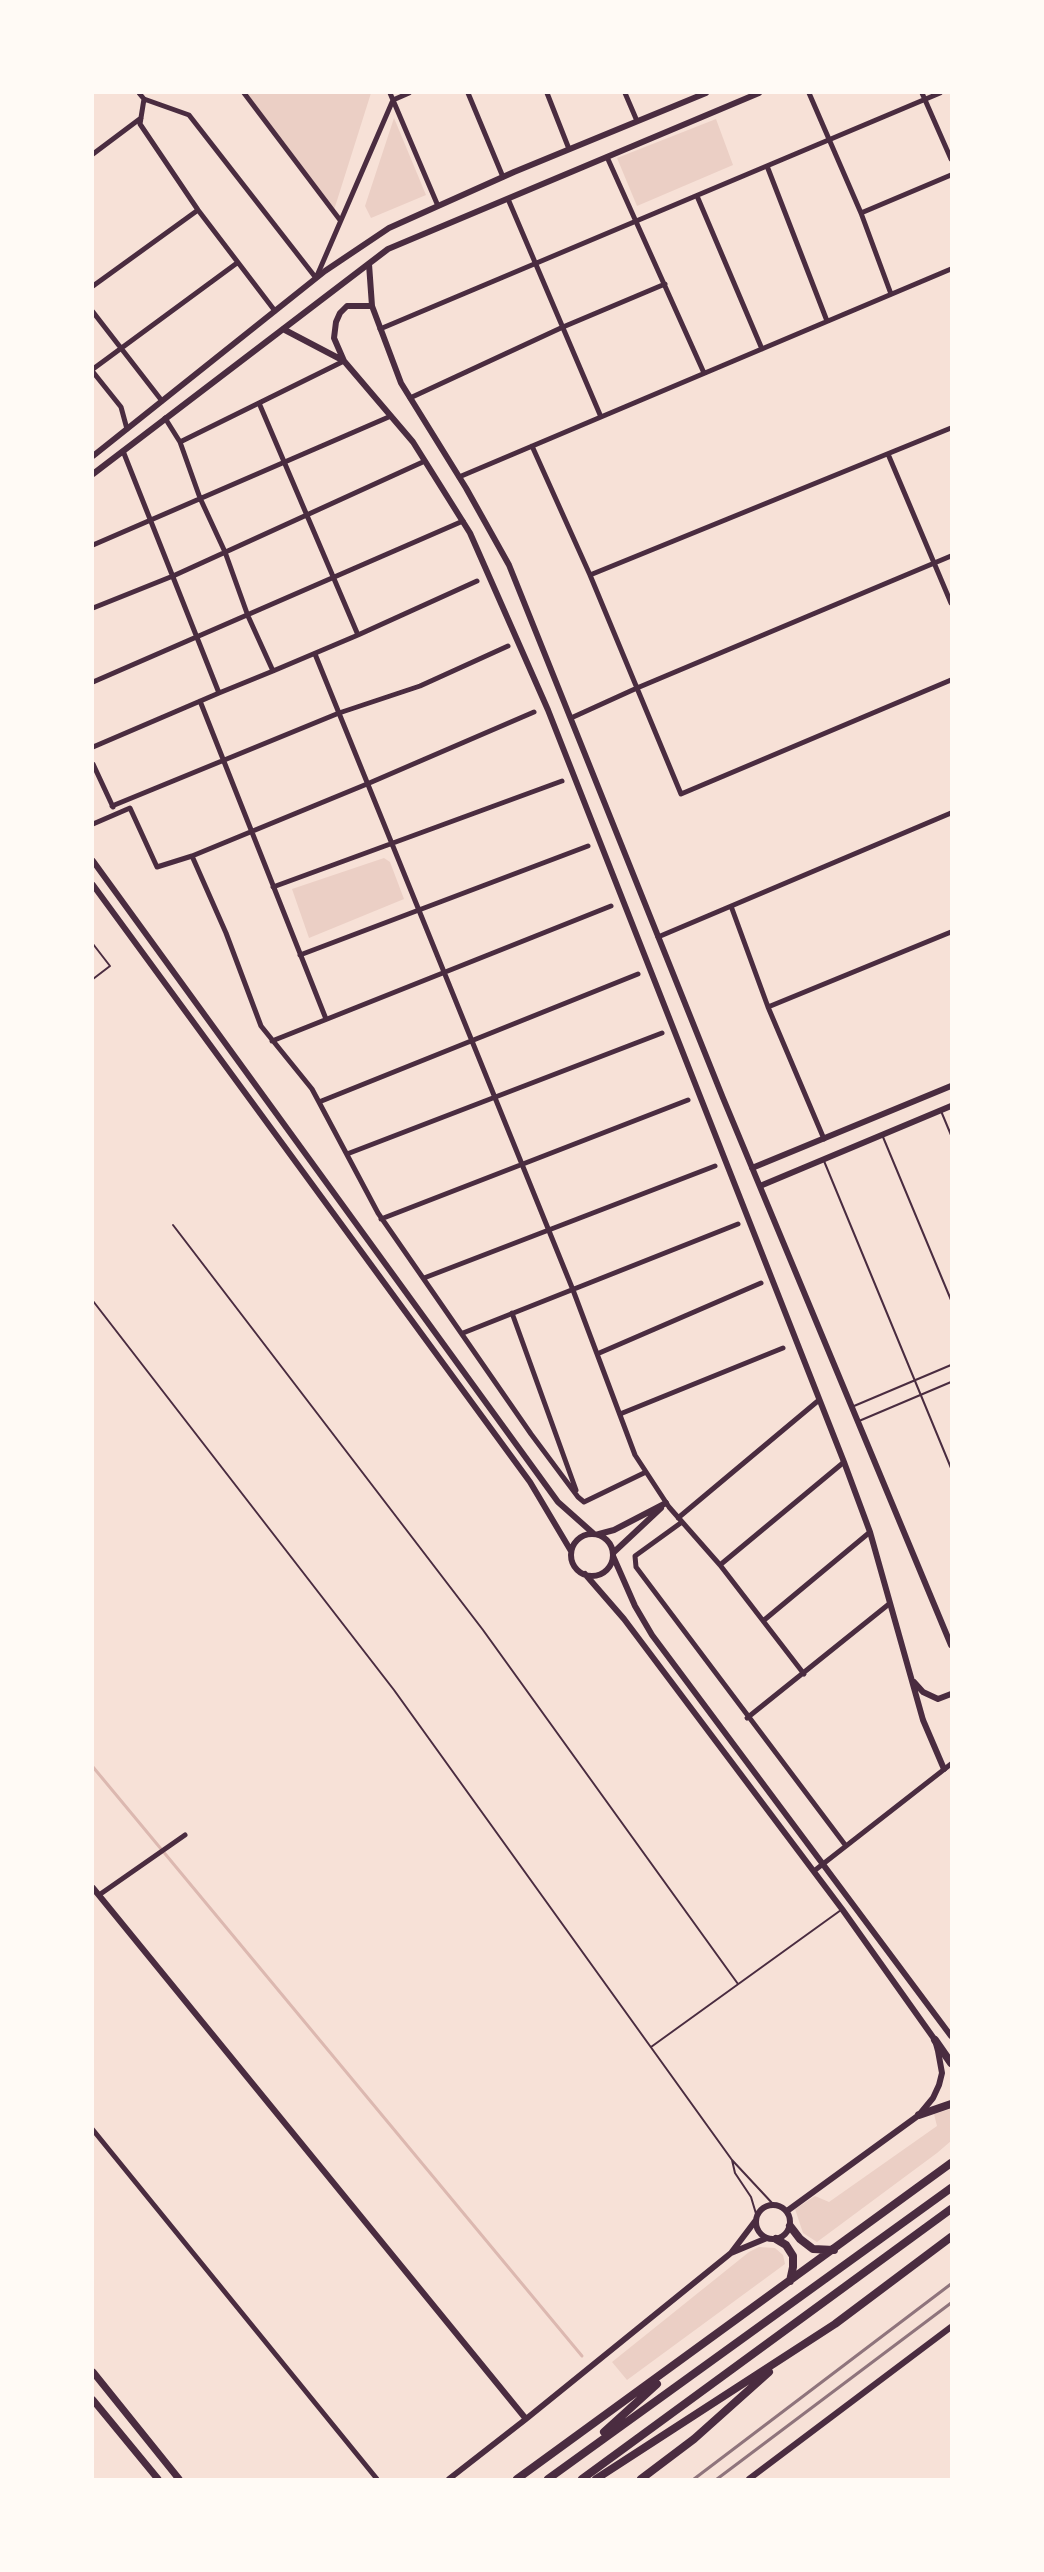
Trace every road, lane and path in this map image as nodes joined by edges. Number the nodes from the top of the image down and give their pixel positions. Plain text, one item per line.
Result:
1 (139, 93) edge
2 (244, 93) edge
3 (390, 93) edge
4 (409, 93) edge
5 (468, 93) edge
6 (547, 93) edge
7 (625, 93) edge
8 (706, 93) edge
9 (759, 93) edge
10 (809, 93) edge
11 (922, 93) edge
12 (940, 93) edge
13 (144, 99) junction
14 (925, 99) junction
15 (393, 100) junction
16 (141, 118) junction
17 (637, 121) junction
18 (830, 140) junction
19 (569, 149) junction
20 (93, 154) edge
21 (607, 157) junction
22 (951, 159) edge
23 (767, 166) junction
24 (951, 175) edge
25 (503, 177) junction
26 (697, 196) junction
27 (508, 199) junction
28 (438, 206) junction
29 (198, 210) junction
30 (861, 213) junction
31 (340, 220) junction
32 (637, 221) junction
33 (237, 263) junction
34 (536, 263) junction
35 (369, 264) junction
36 (951, 269) edge
37 (316, 278) junction
38 (665, 284) junction
39 (93, 286) edge
40 (891, 294) junction
41 (372, 306) junction
42 (275, 311) junction
43 (93, 312) edge
44 (827, 321) junction
45 (563, 327) junction
46 (283, 329) junction
47 (380, 329) junction
48 (120, 349) junction
49 (762, 349) junction
50 (344, 360) junction
51 (93, 371) edge
52 (704, 373) junction
53 (410, 398) junction
54 (162, 401) junction
55 (259, 403) junction
56 (391, 416) junction
57 (602, 417) junction
58 (165, 418) junction
59 (951, 428) edge
60 (127, 429) junction
61 (180, 442) junction
62 (532, 446) junction
63 (123, 451) junction
64 (888, 454) junction
65 (93, 456) edge
66 (425, 461) junction
67 (284, 462) junction
68 (93, 474) edge
69 (459, 477) junction
70 (200, 498) junction
71 (307, 515) junction
72 (150, 519) junction
73 (463, 521) junction
74 (93, 545) edge
75 (225, 552) junction
76 (951, 556) edge
77 (935, 563) junction
78 (590, 575) junction
79 (172, 576) junction
80 (334, 578) junction
81 (477, 581) dead end
82 (951, 603) edge
83 (93, 608) edge
84 (248, 615) junction
85 (358, 635) junction
86 (197, 638) junction
87 (508, 646) dead end
88 (315, 654) junction
89 (273, 671) junction
90 (951, 680) edge
91 (93, 682) edge
92 (637, 688) junction
93 (219, 693) junction
94 (200, 701) junction
95 (534, 712) dead end
96 (339, 713) junction
97 (571, 718) junction
98 (93, 747) edge
99 (224, 760) junction
100 (93, 764) edge
101 (562, 781) dead end
102 (368, 784) junction
103 (112, 806) junction
104 (951, 813) edge
105 (116, 814) junction
106 (93, 824) edge
107 (250, 832) junction
108 (392, 844) junction
109 (588, 846) dead end
110 (192, 856) junction
111 (93, 861) edge
112 (93, 885) edge
113 (273, 887) junction
114 (611, 906) dead end
115 (731, 906) junction
116 (419, 911) junction
117 (951, 932) edge
118 (658, 937) junction
119 (93, 944) edge
120 (300, 955) junction
121 (444, 972) junction
122 (638, 974) dead end
123 (93, 979) edge
124 (768, 1007) junction
125 (326, 1019) junction
126 (662, 1033) dead end
127 (472, 1040) junction
128 (272, 1041) junction
129 (951, 1086) edge
130 (495, 1097) junction
131 (688, 1100) dead end
132 (319, 1102) junction
133 (951, 1106) edge
134 (940, 1111) junction
135 (882, 1135) junction
136 (951, 1136) edge
137 (824, 1139) junction
138 (347, 1154) junction
139 (824, 1161) junction
140 (522, 1164) junction
141 (715, 1166) dead end
142 (752, 1168) junction
143 (760, 1186) junction
144 (381, 1219) junction
145 (738, 1224) dead end
146 (173, 1225) dead end
147 (549, 1230) junction
148 (424, 1278) junction
149 (761, 1283) dead end
150 (573, 1290) junction
151 (93, 1300) edge
152 (951, 1300) edge
153 (512, 1313) junction
154 (463, 1333) junction
155 (783, 1348) dead end
156 (597, 1354) junction
157 (951, 1365) edge
158 (915, 1380) junction
159 (951, 1382) edge
160 (921, 1395) junction
161 (819, 1400) junction
162 (850, 1407) junction
163 (620, 1414) junction
164 (857, 1422) junction
165 (844, 1462) junction
166 (951, 1468) edge
167 (646, 1472) junction
168 (578, 1497) junction
169 (666, 1503) junction
170 (680, 1520) junction
171 (870, 1532) junction
172 (596, 1534) junction
173 (572, 1551) junction
174 (613, 1554) junction
175 (720, 1565) junction
176 (585, 1574) junction
177 (890, 1604) junction
178 (763, 1621) junction
179 (951, 1645) edge
180 (804, 1674) junction
181 (912, 1679) junction
182 (951, 1694) edge
183 (747, 1718) junction
184 (951, 1764) edge
185 (944, 1769) junction
186 (185, 1835) dead end
187 (846, 1846) junction
188 (823, 1863) junction
189 (814, 1871) junction
190 (93, 1888) edge
191 (99, 1895) junction
192 (843, 1909) junction
193 (738, 1984) junction
194 (951, 2036) edge
195 (935, 2040) junction
196 (651, 2047) junction
197 (951, 2063) edge
198 (951, 2104) edge
199 (919, 2115) junction
200 (93, 2130) edge
201 (732, 2160) junction
202 (949, 2165) edge
203 (951, 2188) edge
204 (773, 2204) junction
205 (951, 2209) edge
206 (787, 2211) junction
207 (756, 2218) junction
208 (790, 2226) junction
209 (951, 2236) edge
210 (772, 2238) junction
211 (834, 2250) junction
212 (731, 2253) junction
213 (790, 2281) junction
214 (951, 2327) edge
215 (789, 2354) junction
216 (686, 2358) junction
217 (93, 2372) edge
218 (93, 2400) edge
219 (526, 2419) junction
220 (573, 2461) junction
221 (158, 2479) edge
222 (179, 2479) edge
223 (377, 2479) edge
224 (449, 2479) edge
225 (517, 2479) edge
226 (548, 2479) edge
227 (582, 2479) edge
228 (596, 2479) edge
229 (641, 2479) edge
230 (749, 2479) edge

1 - 13 street
2 - 31 street
3 - 15 street
4 - 15 street
5 - 25 street
6 - 19 street
7 - 17 street
8 - 17 street
9 - 21 street
10 - 18 street
11 - 14 street
12 - 14 street
13 - 16 street
13 - 37 street
14 - 18 street
14 - 22 street
15 - 28 street
15 - 31 street
16 - 20 street
16 - 29 street
17 - 19 street
18 - 23 street
18 - 30 street
19 - 25 street
21 - 27 street
21 - 32 street
23 - 26 street
23 - 44 street
24 - 30 street
25 - 28 street
26 - 32 street
26 - 49 street
27 - 34 street
27 - 35 street
28 - 37 street
29 - 33 street
29 - 39 street
30 - 40 street
31 - 37 street
32 - 34 street
32 - 38 street
33 - 42 street
33 - 48 street
34 - 45 street
34 - 47 street
35 - 41 street
35 - 46 street
36 - 40 street
37 - 42 street
38 - 45 street
38 - 52 street
40 - 44 street
41 - 47 street
41 - 50 street
42 - 54 street
43 - 48 street
44 - 49 street
45 - 53 street
45 - 57 street
46 - 50 street
46 - 58 street
47 - 53 street
48 - 51 street
48 - 54 street
49 - 52 street
50 - 55 street
50 - 56 street
51 - 60 street
52 - 57 street
53 - 69 street
54 - 60 street
55 - 61 street
55 - 67 street
56 - 66 street
56 - 67 street
57 - 62 street
58 - 61 street
58 - 63 street
59 - 64 street
60 - 65 street
61 - 70 street
62 - 69 street
62 - 78 street
63 - 68 street
63 - 72 street
64 - 77 street
64 - 78 street
66 - 71 street
66 - 73 street
67 - 70 street
67 - 71 street
69 - 97 street
70 - 72 street
70 - 75 street
71 - 75 street
71 - 80 street
72 - 74 street
72 - 79 street
73 - 80 street
73 - 161 street
75 - 79 street
75 - 84 street
76 - 77 street
77 - 82 street
77 - 92 street
78 - 92 street
79 - 83 street
79 - 86 street
80 - 84 street
80 - 85 street
81 - 85 street
84 - 86 street
84 - 89 street
85 - 88 street
86 - 91 street
86 - 93 street
87 - 96 street
88 - 89 street
88 - 96 street
89 - 93 street
90 - 92 street
92 - 97 street
93 - 94 street
94 - 98 street
94 - 99 street
95 - 102 street
96 - 99 street
96 - 102 street
97 - 118 street
99 - 103 street
99 - 107 street
100 - 103 street
101 - 108 street
102 - 107 street
102 - 108 street
103 - 105 street
104 - 115 street
105 - 106 street
105 - 110 street
107 - 110 street
107 - 113 street
108 - 113 street
108 - 116 street
109 - 116 street
110 - 128 street
111 - 172 street
112 - 173 street
113 - 120 street
114 - 121 street
115 - 118 street
115 - 124 street
116 - 120 street
116 - 121 street
117 - 124 street
118 - 142 street
119 - 123 lane
120 - 125 street
121 - 125 street
121 - 127 street
122 - 127 street
124 - 137 street
125 - 128 street
126 - 130 street
127 - 130 street
127 - 132 street
128 - 132 street
129 - 137 street
130 - 138 street
130 - 140 street
131 - 140 street
132 - 138 street
133 - 134 street
134 - 135 street
134 - 136 lane
135 - 139 street
135 - 152 lane
137 - 142 street
138 - 144 street
139 - 143 street
139 - 158 lane
140 - 144 street
140 - 147 street
141 - 147 street
142 - 143 street
143 - 162 street
144 - 148 street
145 - 150 street
146 - 193 lane
147 - 148 street
147 - 150 street
148 - 154 street
149 - 156 street
150 - 153 street
150 - 156 street
151 - 196 lane
153 - 154 street
153 - 168 street
154 - 168 street
155 - 163 street
156 - 163 street
157 - 158 lane
158 - 160 lane
158 - 162 lane
159 - 160 lane
160 - 164 lane
160 - 166 lane
161 - 165 street
161 - 170 street
162 - 164 street
163 - 167 street
164 - 179 street
165 - 171 street
165 - 175 street
167 - 168 street
167 - 169 street
169 - 170 street
169 - 172 street
169 - 174 street
170 - 175 street
170 - 183 street
171 - 177 street
171 - 178 street
172 - 173 street
172 - 174 street
173 - 176 street
174 - 176 street
174 - 188 street
175 - 178 street
176 - 189 street
177 - 180 street
177 - 181 street
178 - 180 street
180 - 183 street
181 - 182 street
181 - 185 street
183 - 187 street
184 - 185 street
185 - 187 street
186 - 191 street
187 - 188 street
188 - 189 street
188 - 194 street
189 - 192 street
190 - 191 street
191 - 219 street
192 - 193 lane
192 - 195 street
193 - 196 lane
195 - 197 highway
195 - 199 street
196 - 201 lane
198 - 199 highway
199 - 206 street
200 - 223 street
201 - 204 lane
201 - 207 lane
202 - 211 highway
203 - 220 highway
204 - 206 street
204 - 207 street
205 - 227 highway
206 - 208 street
207 - 210 street
207 - 212 street
208 - 210 street
208 - 211 highway
209 - 215 highway
210 - 212 street
210 - 213 highway
211 - 213 highway
212 - 219 street
213 - 216 highway
214 - 230 street
215 - 228 highway
215 - 229 highway
216 - 220 highway
216 - 225 highway
217 - 222 main road
218 - 221 main road
219 - 224 street
220 - 226 highway

